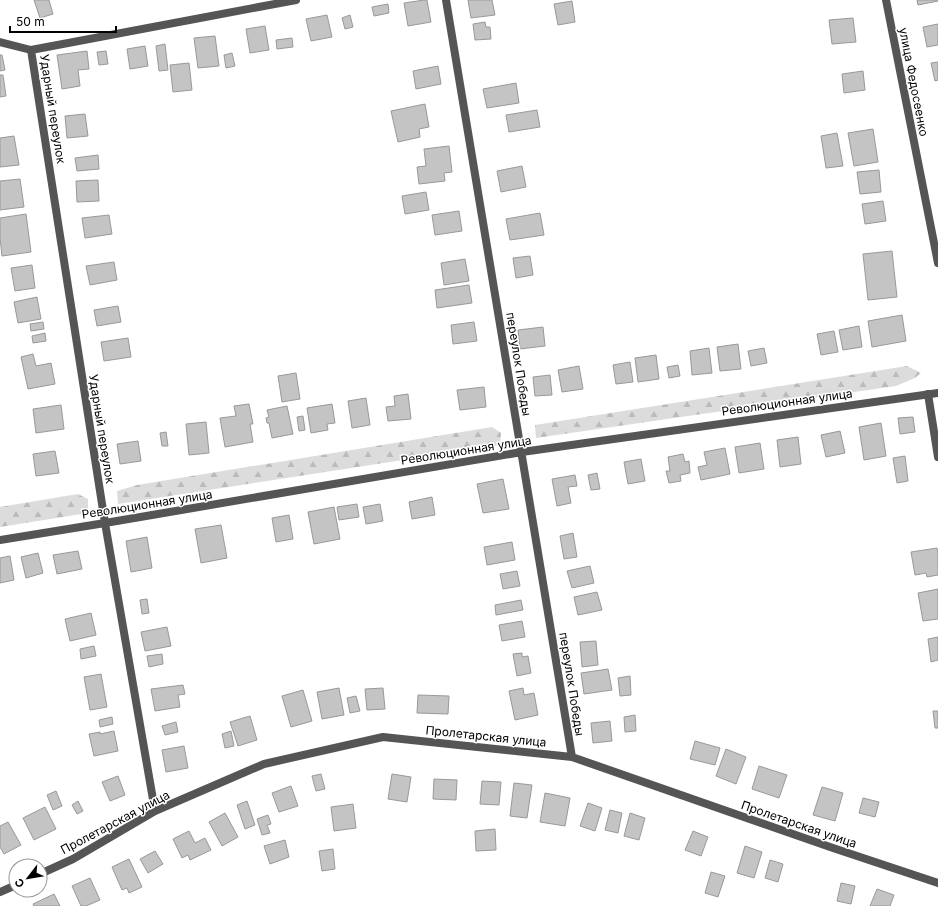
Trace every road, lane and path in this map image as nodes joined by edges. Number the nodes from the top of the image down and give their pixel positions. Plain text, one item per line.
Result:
1 (296, 0) edge
2 (446, 0) edge
3 (886, 0) edge
4 (0, 42) edge
5 (31, 50) junction
6 (938, 260) edge
7 (938, 393) edge
8 (928, 394) junction
9 (522, 452) junction
10 (938, 457) edge
11 (105, 523) junction
12 (0, 540) edge
13 (572, 757) junction
14 (156, 811) junction
15 (48, 870) edge
16 (938, 883) edge

1 - 5 street
2 - 9 street, переулок Победы
3 - 6 street, улица Федосеенко
4 - 5 street
5 - 11 street, Ударный переулок
7 - 8 street, Революционная улица
8 - 9 street, Революционная улица
8 - 10 street
9 - 11 street, Революционная улица
9 - 13 street, переулок Победы
11 - 12 street, Революционная улица
11 - 14 street, Ударный переулок
13 - 14 street, Пролетарская улица
13 - 16 street, Пролетарская улица
14 - 15 street, Пролетарская улица

